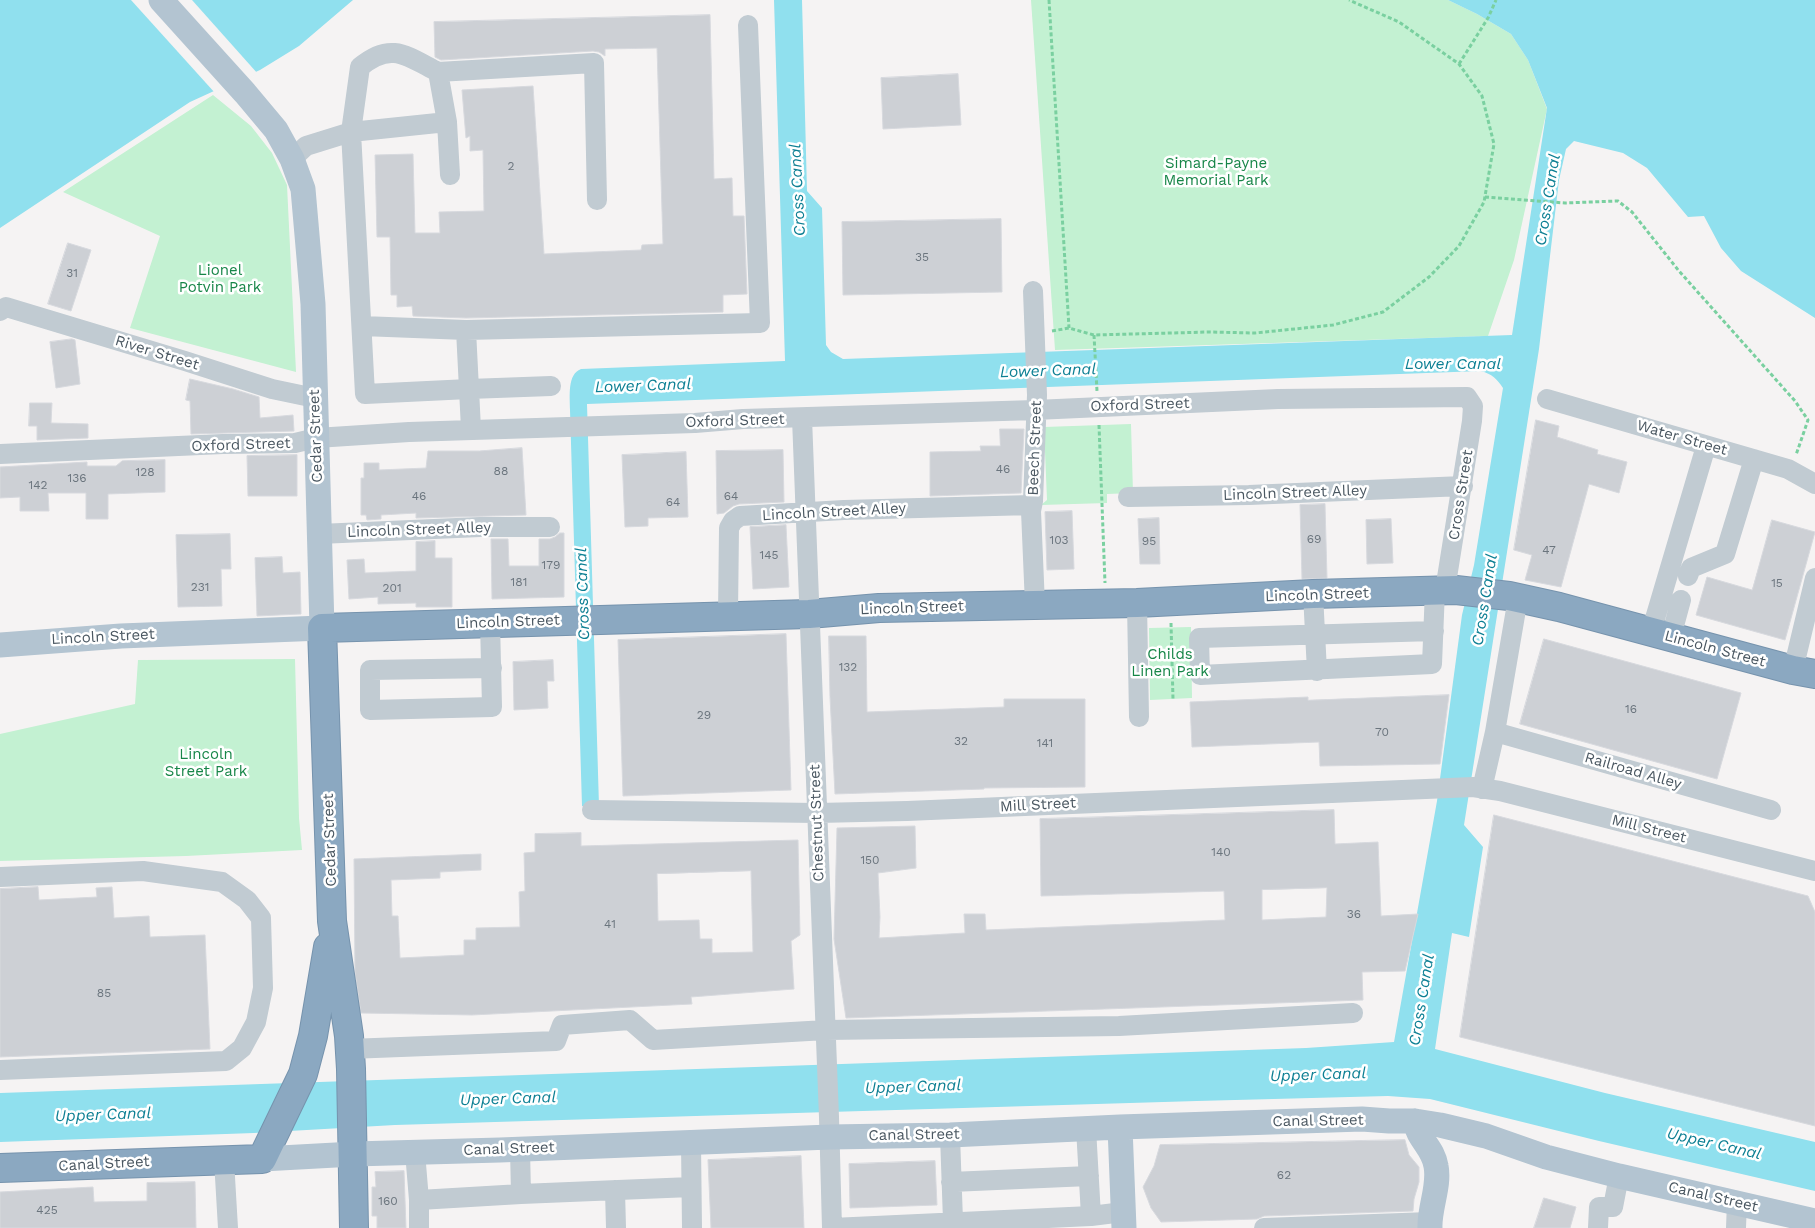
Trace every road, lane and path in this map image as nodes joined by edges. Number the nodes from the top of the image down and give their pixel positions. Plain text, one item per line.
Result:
1 (162, 0) edge
2 (1049, 0) edge
3 (1349, 0) edge
4 (1496, 0) edge
5 (748, 26) dead end
6 (1459, 64) junction
7 (438, 72) junction
8 (447, 122) junction
9 (351, 132) junction
10 (292, 159) junction
11 (450, 175) dead end
12 (1485, 197) junction
13 (597, 200) dead end
14 (1033, 291) dead end
15 (0, 311) edge
16 (362, 326) junction
17 (1069, 328) junction
18 (466, 330) junction
19 (1094, 335) junction
20 (1035, 341) junction
21 (551, 386) dead end
22 (469, 389) junction
23 (315, 398) junction
24 (1547, 399) dead end
25 (1470, 400) joint
26 (1036, 403) junction
27 (1098, 407) junction
28 (802, 418) junction
29 (471, 429) junction
30 (316, 438) junction
31 (1706, 446) junction
32 (0, 454) edge
33 (1754, 459) junction
34 (1790, 470) junction
35 (1815, 484) edge
36 (1462, 486) junction
37 (1128, 497) dead end
38 (1032, 505) junction
39 (806, 513) junction
40 (550, 527) dead end
41 (319, 534) junction
42 (1673, 559) junction
43 (1815, 578) edge
44 (1445, 590) junction
45 (1313, 594) junction
46 (1514, 597) junction
47 (1681, 600) dead end
48 (1137, 603) junction
49 (1106, 604) junction
50 (1035, 606) junction
51 (809, 614) junction
52 (728, 616) junction
53 (490, 622) junction
54 (1171, 623) dead end
55 (322, 628) junction
56 (1434, 631) junction
57 (1315, 634) junction
58 (1661, 634) junction
59 (0, 645) edge
60 (492, 668) junction
61 (1317, 671) junction
62 (1808, 671) edge
63 (1173, 699) dead end
64 (1139, 717) dead end
65 (1495, 732) junction
66 (1478, 788) junction
67 (592, 810) dead end
68 (1771, 810) dead end
69 (817, 814) junction
70 (1815, 871) edge
71 (0, 877) edge
72 (332, 921) junction
73 (1353, 1013) dead end
74 (826, 1030) junction
75 (350, 1059) junction
76 (0, 1070) edge
77 (1415, 1121) junction
78 (1120, 1126) junction
79 (830, 1127) junction
80 (1086, 1128) junction
81 (950, 1135) junction
82 (691, 1142) junction
83 (353, 1146) junction
84 (520, 1149) junction
85 (266, 1150) junction
86 (415, 1152) junction
87 (224, 1160) junction
88 (0, 1168) edge
89 (1089, 1176) junction
90 (1619, 1176) junction
91 (951, 1182) junction
92 (691, 1186) junction
93 (615, 1190) junction
94 (521, 1194) junction
95 (419, 1200) junction
96 (1737, 1202) junction
97 (1091, 1216) junction
98 (1124, 1220) edge
99 (953, 1221) junction
100 (1815, 1221) edge
101 (1430, 1225) edge
102 (228, 1228) edge
103 (354, 1228) edge
104 (419, 1228) edge
105 (616, 1228) edge
106 (692, 1228) edge
107 (832, 1228) edge
108 (1264, 1228) edge
109 (1598, 1228) edge
110 (1736, 1228) edge

1 - 10 main road, Cedar Street
2 - 17 path
3 - 6 path
4 - 6 path
5 - 18 street
6 - 12 path
7 - 8 street
7 - 9 street
7 - 13 street
8 - 9 street
8 - 11 street
9 - 10 street
9 - 16 street
10 - 23 main road, Cedar Street
12 - 19 path
12 - 34 path
14 - 20 street, Beech Street
15 - 23 street, River Street
16 - 18 street
16 - 22 street
17 - 19 path
17 - 20 path
18 - 22 street
19 - 27 path
20 - 26 street, Beech Street
21 - 22 street
22 - 29 street
23 - 30 main road, Cedar Street
24 - 31 street, Water Street
25 - 27 street, Oxford Street
25 - 36 street, Cross Street
26 - 27 street, Oxford Street
26 - 28 street, Oxford Street
26 - 38 street, Beech Street
27 - 49 path
28 - 29 street, Oxford Street
28 - 39 street, Chestnut Street
29 - 30 street, Oxford Street
30 - 32 street, Oxford Street
30 - 41 main road, Cedar Street
31 - 33 street, Water Street
31 - 42 street
33 - 34 street, Water Street
33 - 42 street
34 - 35 street, Water Street
36 - 37 street, Lincoln Street Alley
36 - 44 street, Cross Street
38 - 39 street, Lincoln Street Alley
38 - 50 street, Beech Street
39 - 51 street, Chestnut Street
39 - 52 street, Lincoln Street Alley
40 - 41 street, Lincoln Street Alley
41 - 55 main road, Cedar Street
42 - 58 street
43 - 62 street
44 - 45 highway, Lincoln Street
44 - 46 highway, Lincoln Street
44 - 56 street, Cross Street
45 - 48 highway, Lincoln Street
45 - 57 street
46 - 58 highway, Lincoln Street
46 - 65 street
47 - 58 street
48 - 49 highway, Lincoln Street
48 - 64 street
49 - 50 highway, Lincoln Street
50 - 51 highway, Lincoln Street
51 - 52 highway, Lincoln Street
51 - 69 street, Chestnut Street
52 - 53 highway, Lincoln Street
53 - 55 highway, Lincoln Street
53 - 60 street
54 - 63 path
55 - 59 main road, Lincoln Street
55 - 72 highway, Cedar Street
56 - 57 street
56 - 61 street, Cross Street
57 - 61 street
57 - 61 street
58 - 62 highway, Lincoln Street
60 - 60 street
65 - 66 street
65 - 68 street, Railroad Alley
66 - 69 street, Mill Street
66 - 70 street, Mill Street
67 - 69 street, Mill Street
69 - 74 street, Chestnut Street
71 - 76 street
72 - 75 highway, Cedar Street
72 - 85 highway, Cedar Street
73 - 74 street
74 - 75 street
74 - 79 street, Chestnut Street
75 - 83 highway, Cedar Street
77 - 78 main road, Canal Street
77 - 90 main road, Canal Street
77 - 101 main road
78 - 80 main road, Canal Street
78 - 98 main road
79 - 81 main road, Canal Street
79 - 82 main road, Canal Street
79 - 107 street, Chestnut Street
80 - 81 main road, Canal Street
80 - 89 street
81 - 91 street
82 - 84 main road, Canal Street
82 - 92 street
83 - 85 main road, Canal Street
83 - 86 main road, Canal Street
83 - 103 highway, Cedar Street
84 - 86 main road, Canal Street
84 - 94 street
85 - 87 highway, Canal Street
86 - 95 street
87 - 88 highway, Canal Street
87 - 102 street
89 - 91 street
89 - 97 street
90 - 96 main road, Canal Street
90 - 109 street
91 - 99 street
92 - 93 street
92 - 106 street
93 - 94 street
93 - 105 street
94 - 95 street
95 - 104 street
96 - 100 main road, Canal Street
96 - 110 street
97 - 98 street
97 - 99 street
99 - 107 street
101 - 108 street

